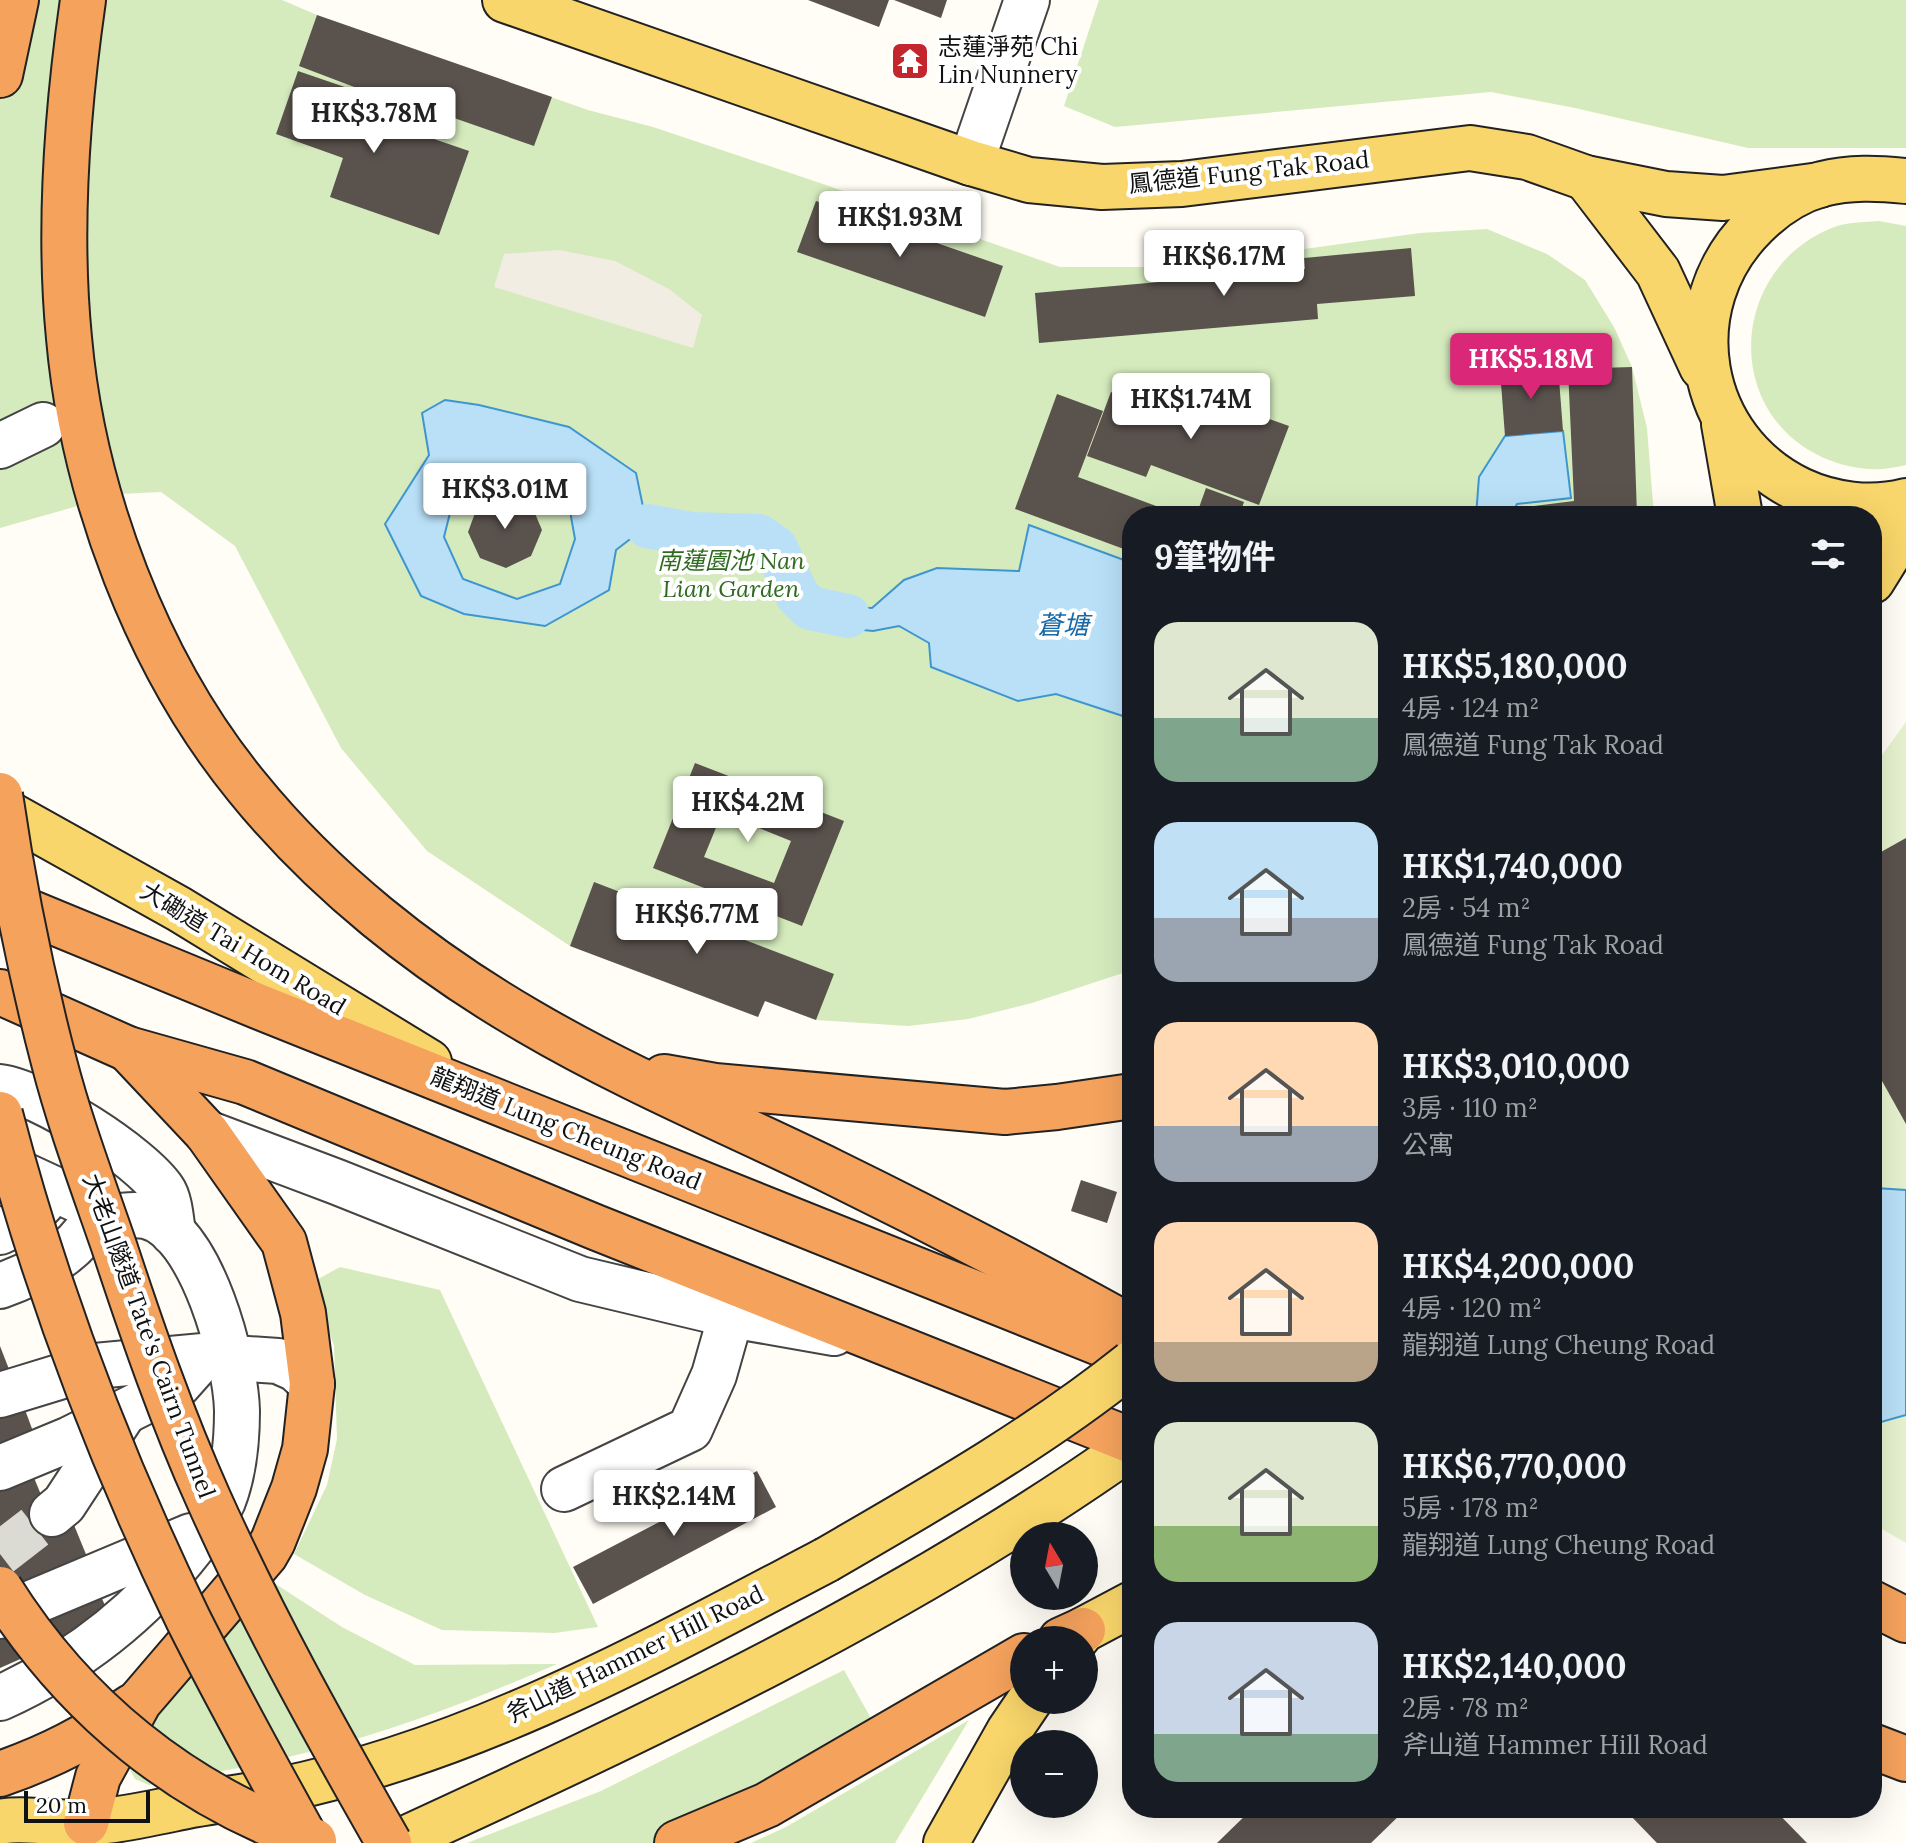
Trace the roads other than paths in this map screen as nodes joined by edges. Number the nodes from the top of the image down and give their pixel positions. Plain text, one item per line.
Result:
1 (16, 0) edge
2 (83, 0) edge
3 (505, 0) edge
4 (1027, 0) edge
5 (0, 75) edge
6 (971, 163) junction
7 (1586, 178) junction
8 (1906, 181) edge
9 (1820, 185) junction
10 (1717, 400) junction
11 (43, 425) dead end
12 (0, 446) edge
13 (1906, 501) edge
14 (1738, 506) edge
15 (1906, 526) edge
16 (1882, 565) edge
17 (0, 795) edge
18 (0, 809) edge
19 (0, 900) edge
20 (0, 992) edge
21 (128, 1049) junction
22 (618, 1070) junction
23 (0, 1087) edge
24 (483, 1095) junction
25 (1122, 1097) edge
26 (0, 1114) edge
27 (207, 1133) junction
28 (0, 1164) edge
29 (53, 1188) junction
30 (92, 1221) junction
31 (0, 1232) edge
32 (173, 1233) junction
33 (0, 1286) edge
34 (731, 1315) junction
35 (1122, 1323) edge
36 (876, 1340) junction
37 (1122, 1352) edge
38 (216, 1357) junction
39 (1122, 1370) edge
40 (312, 1384) junction
41 (0, 1395) edge
42 (125, 1412) junction
43 (1122, 1440) edge
44 (1122, 1451) edge
45 (0, 1468) edge
46 (564, 1489) dead end
47 (52, 1514) tunnel mouth
48 (205, 1530) junction
49 (0, 1589) edge
50 (1882, 1608) edge
51 (1122, 1610) edge
52 (0, 1616) edge
53 (1906, 1620) edge
54 (1093, 1626) edge
55 (1882, 1640) edge
56 (1906, 1648) edge
57 (1010, 1664) edge
58 (0, 1698) edge
59 (139, 1702) junction
60 (1021, 1714) edge
61 (1882, 1750) edge
62 (1906, 1759) edge
63 (0, 1774) edge
64 (0, 1822) edge
65 (88, 1833) edge
66 (682, 1841) edge
67 (308, 1843) edge
68 (320, 1843) edge
69 (389, 1843) edge
70 (396, 1843) edge
71 (946, 1843) edge

1 - 5 highway
2 - 22 highway
3 - 6 main road, 鳳德道 Fung Tak Road
4 - 6 street
6 - 7 main road, 鳳德道 Fung Tak Road
7 - 9 main road, 鳳德道 Fung Tak Road
7 - 10 main road
8 - 9 main road
9 - 10 main road
10 - 13 main road
10 - 14 main road
11 - 12 street
15 - 16 main road
17 - 69 highway, 大老山隧道 Tate's Cairn Tunnel, bridge
18 - 24 main road, 大磡道 Tai Hom Road
19 - 24 highway, 龍翔道 Lung Cheung Road
20 - 21 highway
21 - 27 highway
21 - 36 highway
22 - 25 highway
22 - 35 highway
23 - 32 street
24 - 37 highway, 龍翔道 Lung Cheung Road
26 - 67 highway, bridge
27 - 34 street
27 - 40 highway
28 - 29 street
29 - 30 street
29 - 31 street
30 - 32 street
30 - 33 street
32 - 38 street
34 - 36 street
34 - 46 street
36 - 43 highway
38 - 40 street
38 - 41 street
38 - 42 street
38 - 48 street
39 - 65 main road, 斧山道 Hammer Hill Road, bridge
40 - 59 highway
42 - 45 street
42 - 47 street
44 - 70 main road
48 - 52 street
48 - 58 street
49 - 68 highway, bridge
50 - 53 highway
51 - 54 main road
55 - 56 highway
57 - 66 highway
59 - 63 highway
59 - 65 highway
60 - 71 main road
61 - 62 highway
64 - 65 main road, 斧山道 Hammer Hill Road

